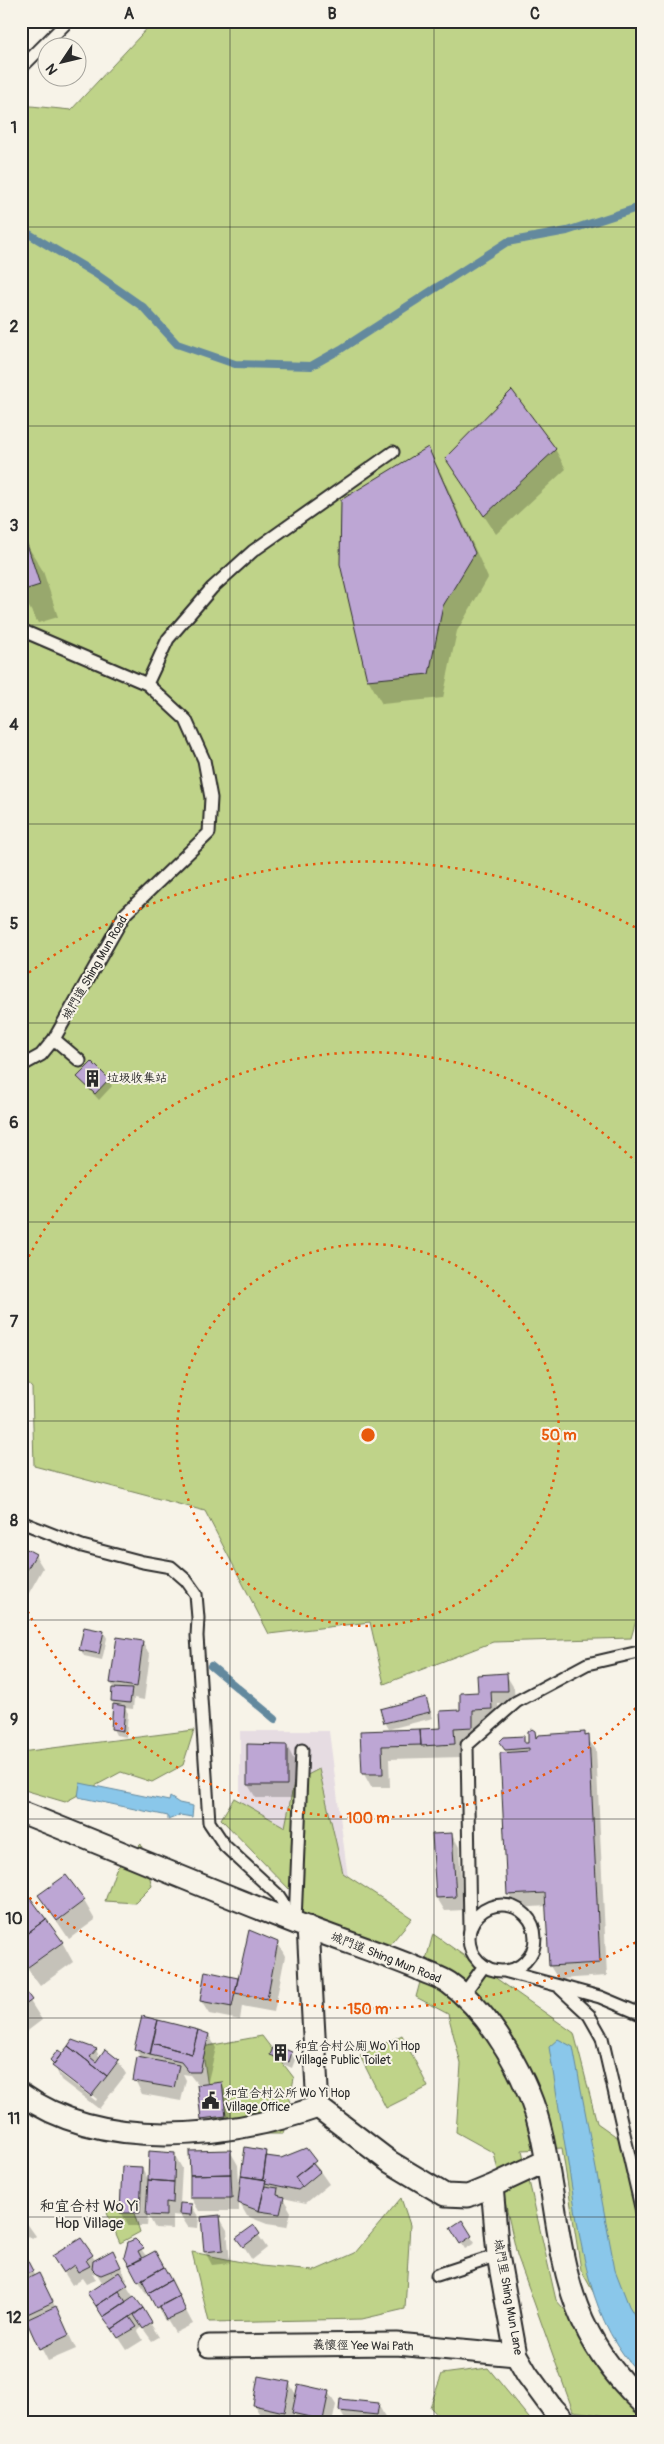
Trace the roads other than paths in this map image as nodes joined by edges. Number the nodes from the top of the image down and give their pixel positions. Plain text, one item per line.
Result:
1 (68, 21) edge
2 (21, 68) edge
3 (393, 452) dead end
4 (21, 630) edge
5 (148, 684) junction
6 (54, 1039) junction
7 (80, 1061) dead end
8 (21, 1066) edge
9 (21, 1522) edge
10 (643, 1650) edge
11 (302, 1750) dead end
12 (21, 1812) edge
13 (297, 1923) junction
14 (470, 1929) junction
15 (484, 1966) junction
16 (504, 1971) junction
17 (560, 1988) junction
18 (463, 1995) junction
19 (643, 2016) edge
20 (21, 2094) edge
21 (318, 2107) junction
22 (546, 2160) junction
23 (492, 2186) junction
24 (643, 2216) edge
25 (498, 2255) junction
26 (437, 2275) dead end
27 (209, 2346) dead end
28 (516, 2355) junction
29 (643, 2403) edge
30 (566, 2423) edge

1 - 2 lane
3 - 5 lane
4 - 5 lane, 城門道 Shing Mun Road
5 - 6 lane, 城門道 Shing Mun Road
6 - 7 lane
6 - 8 lane, 城門道 Shing Mun Road
9 - 13 lane
10 - 14 lane
11 - 13 lane
12 - 13 street, 城門道 Shing Mun Road
13 - 18 street, 城門道 Shing Mun Road
13 - 21 street
14 - 15 lane
14 - 16 lane
15 - 16 lane
15 - 18 lane
16 - 17 lane
17 - 19 lane
17 - 24 lane
18 - 22 street, 城門道 Shing Mun Road
20 - 21 street
21 - 23 street
22 - 23 street
22 - 29 street, 城門道 Shing Mun Road
23 - 25 street, 城門里 Shing Mun Lane
25 - 26 lane
25 - 28 street, 城門里 Shing Mun Lane
27 - 28 street, 義懷徑 Yee Wai Path
28 - 30 street, 城門里 Shing Mun Lane

